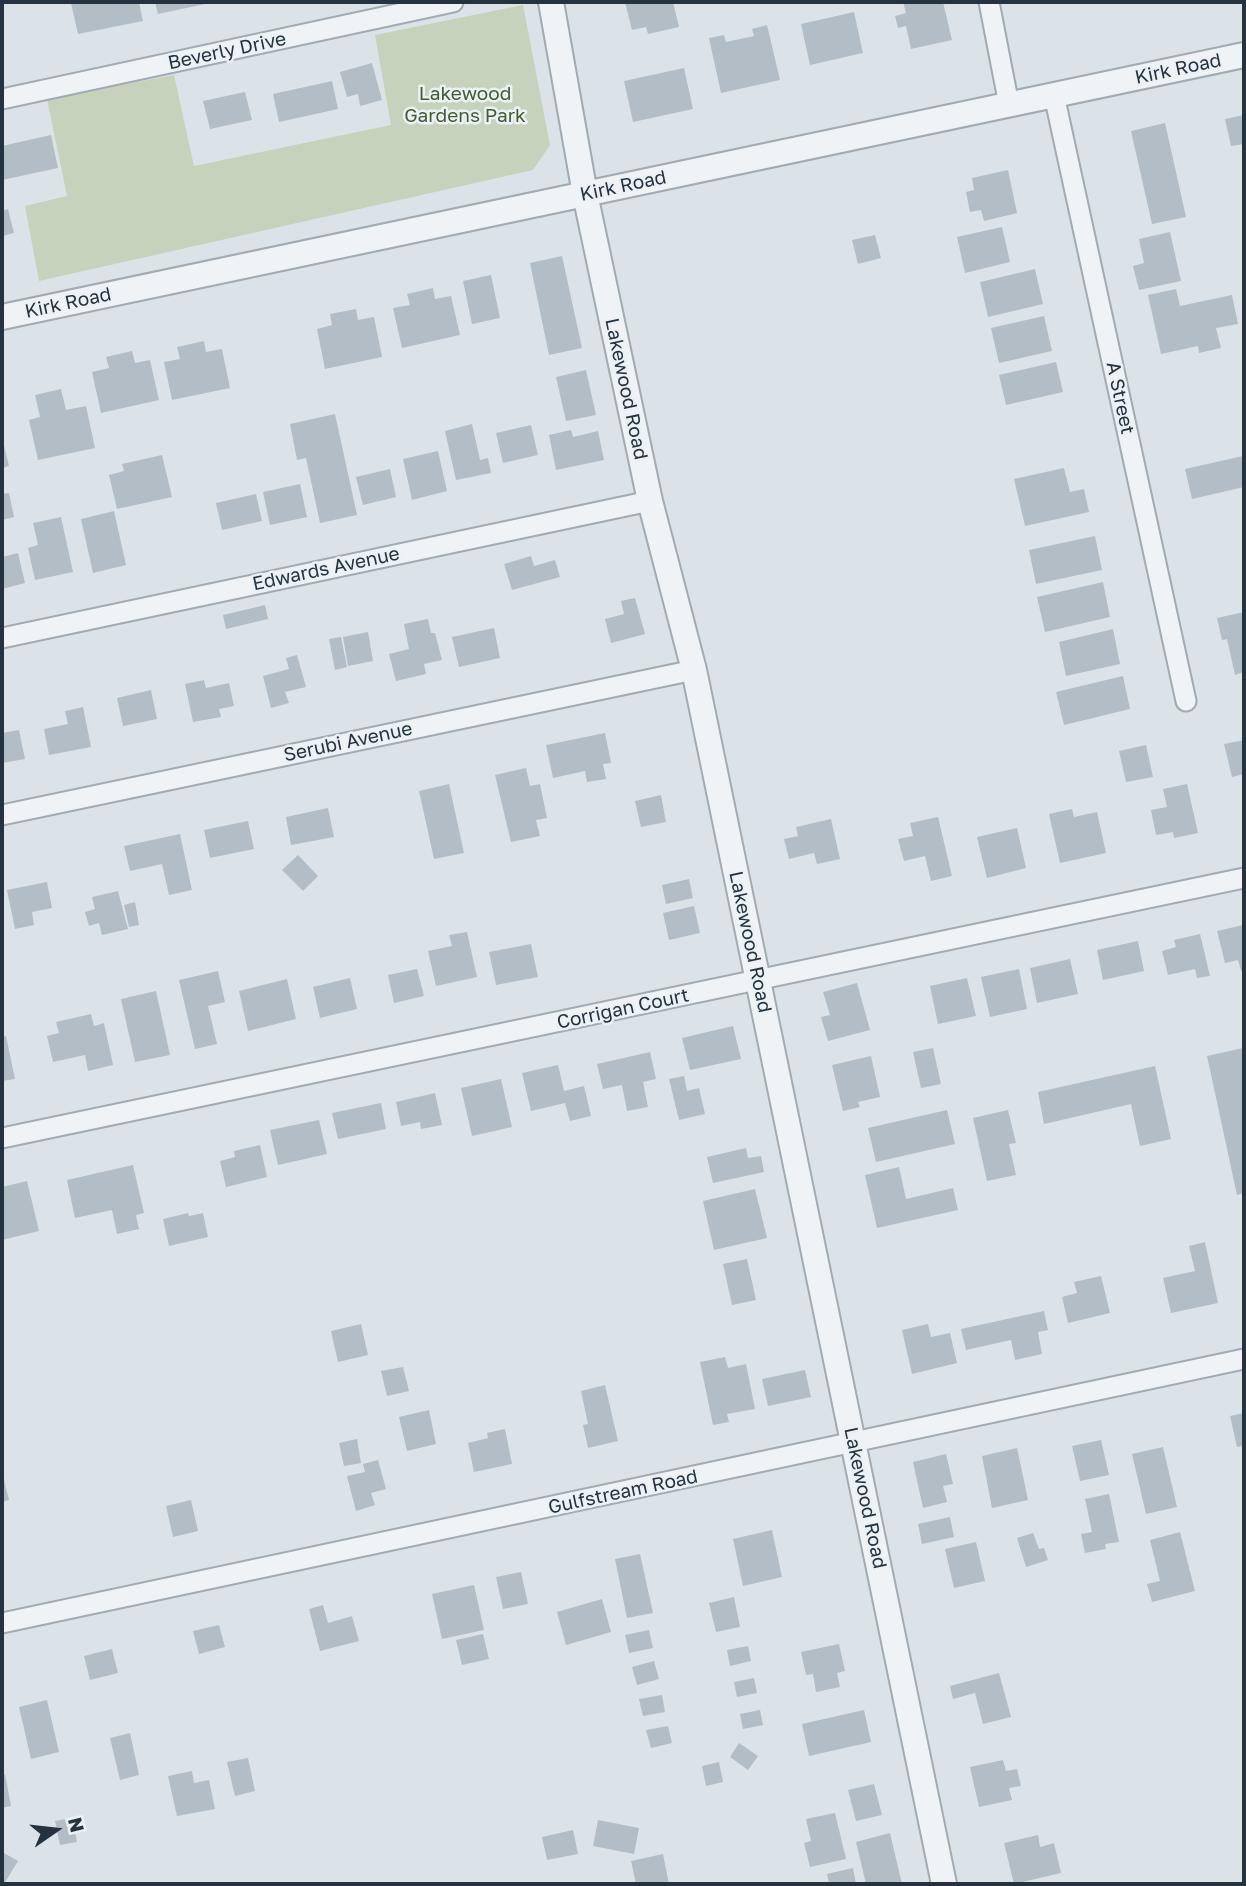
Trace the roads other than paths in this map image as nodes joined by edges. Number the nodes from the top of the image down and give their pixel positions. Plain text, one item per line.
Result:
1 (453, 2) edge
2 (551, 2) edge
3 (989, 2) edge
4 (1244, 55) edge
5 (1054, 95) junction
6 (2, 99) edge
7 (1009, 105) junction
8 (585, 194) junction
9 (2, 317) edge
10 (650, 501) junction
11 (2, 638) edge
12 (694, 670) junction
13 (1186, 701) dead end
14 (2, 815) edge
15 (1244, 878) edge
16 (758, 980) junction
17 (2, 1139) edge
18 (1244, 1359) edge
19 (853, 1443) junction
20 (2, 1623) edge
21 (944, 1884) edge

1 - 6 street, Beverly Drive
2 - 8 street, Lakewood Road
3 - 7 street
4 - 5 street, Kirk Road
5 - 7 street, Kirk Road
5 - 13 street, A Street
7 - 8 street, Kirk Road
8 - 9 street, Kirk Road
8 - 10 street, Lakewood Road
10 - 11 street, Edwards Avenue
10 - 12 street, Lakewood Road
12 - 14 street, Serubi Avenue
12 - 16 street, Lakewood Road
15 - 16 street, Corrigan Court
16 - 17 street, Corrigan Court
16 - 19 street, Lakewood Road
18 - 19 street, Gulfstream Road
19 - 20 street, Gulfstream Road
19 - 21 street, Lakewood Road

